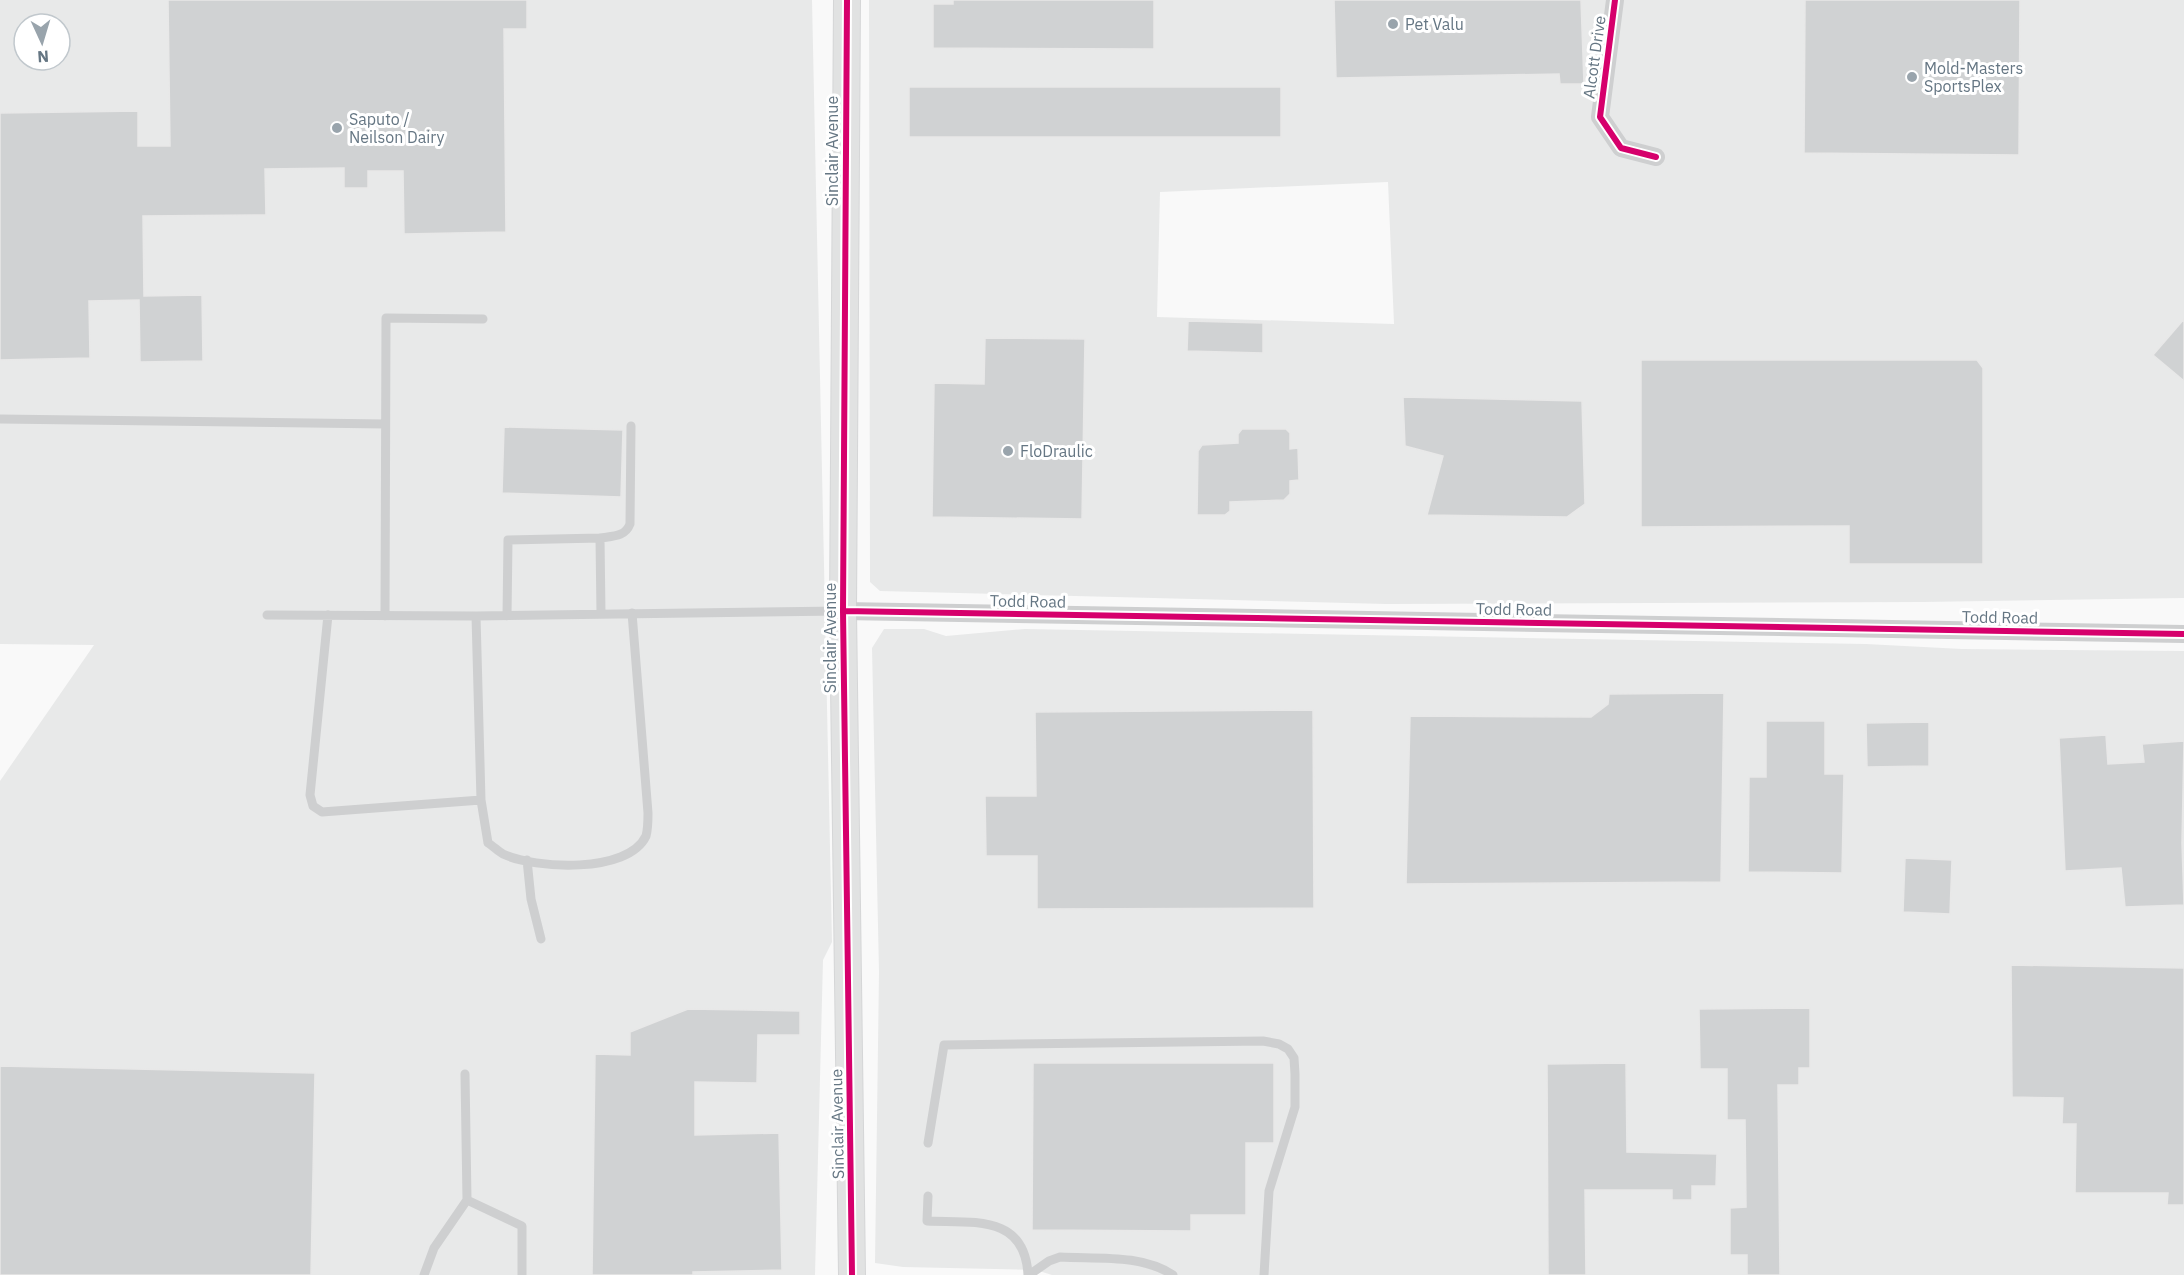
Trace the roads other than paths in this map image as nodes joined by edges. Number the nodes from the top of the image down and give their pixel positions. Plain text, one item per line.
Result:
1 (847, 0) edge
2 (1615, 0) edge
3 (1656, 157) dead end
4 (483, 319) dead end
5 (0, 419) edge
6 (386, 424) junction
7 (631, 426) dead end
8 (600, 537) junction
9 (843, 611) junction
10 (602, 614) junction
11 (632, 614) junction
12 (267, 615) dead end
13 (328, 615) junction
14 (385, 615) junction
15 (476, 616) junction
16 (507, 616) junction
17 (2184, 634) edge
18 (481, 800) junction
19 (527, 860) junction
20 (541, 939) dead end
21 (465, 1074) dead end
22 (928, 1143) dead end
23 (928, 1196) dead end
24 (467, 1200) junction
25 (424, 1275) edge
26 (522, 1275) edge
27 (852, 1275) edge
28 (1029, 1275) edge
29 (1173, 1275) edge
30 (1264, 1275) edge

1 - 9 street, Sinclair Avenue
2 - 3 street, Alcott Drive
4 - 6 lane
5 - 6 lane
6 - 14 lane
7 - 8 lane
8 - 10 lane
8 - 16 lane
9 - 11 lane
9 - 17 street, Todd Road
9 - 27 street, Sinclair Avenue
10 - 11 lane
10 - 16 lane
11 - 19 lane
12 - 13 lane
13 - 14 lane
13 - 18 lane
14 - 15 lane
15 - 16 lane
15 - 18 lane
18 - 19 lane
19 - 20 lane
21 - 24 lane
22 - 30 lane
23 - 28 lane
24 - 25 lane
24 - 26 lane
28 - 29 lane

